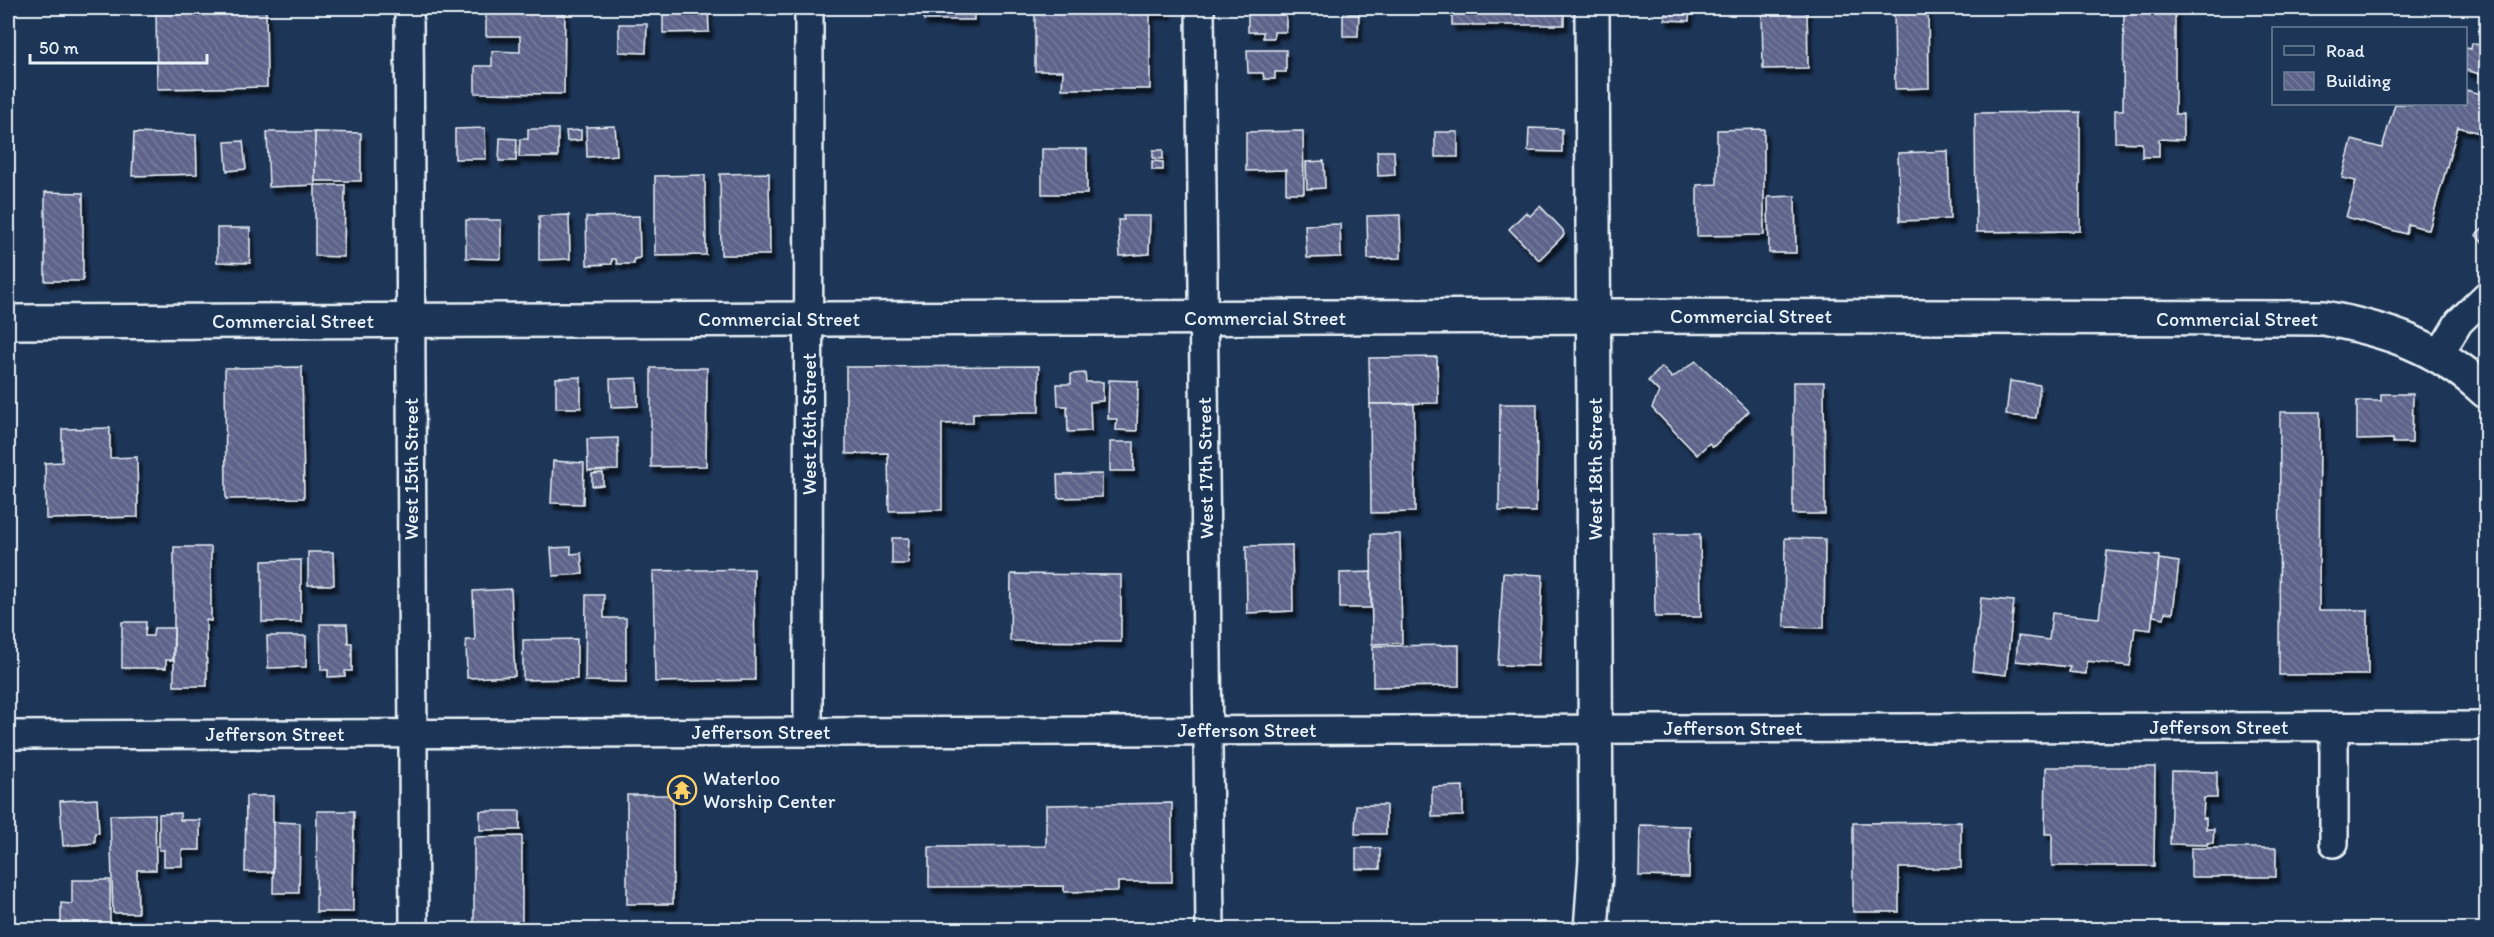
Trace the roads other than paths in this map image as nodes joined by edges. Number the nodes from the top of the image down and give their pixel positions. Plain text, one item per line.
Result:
1 (409, 8) edge
2 (809, 8) edge
3 (1200, 8) edge
4 (1592, 8) edge
5 (2487, 296) edge
6 (1595, 316) junction
7 (1203, 318) junction
8 (809, 319) junction
9 (410, 321) junction
10 (8, 322) edge
11 (2439, 356) junction
12 (2487, 391) edge
13 (2487, 726) edge
14 (2334, 727) junction
15 (1595, 729) junction
16 (1208, 730) junction
17 (808, 732) junction
18 (413, 734) junction
19 (8, 735) edge
20 (2334, 843) dead end
21 (414, 930) edge
22 (1210, 930) edge
23 (1591, 930) edge

1 - 9 street, West 15th Street
2 - 8 street, West 16th Street
3 - 7 street, West 17th Street
4 - 6 street, West 18th Street
5 - 11 street
6 - 7 street, Commercial Street
6 - 11 street, Commercial Street
6 - 15 street, West 18th Street
7 - 8 street, Commercial Street
7 - 16 street, West 17th Street
8 - 9 street, Commercial Street
8 - 17 street, West 16th Street
9 - 10 street, Commercial Street
9 - 18 street, West 15th Street
11 - 12 street, Commercial Street
13 - 14 street, Jefferson Street
14 - 15 street, Jefferson Street
14 - 20 street
15 - 16 street, Jefferson Street
15 - 23 street, West 18th Street
16 - 17 street, Jefferson Street
16 - 22 street, West 17th Street
17 - 18 street, Jefferson Street
18 - 19 street, Jefferson Street
18 - 21 street, West 15th Street

